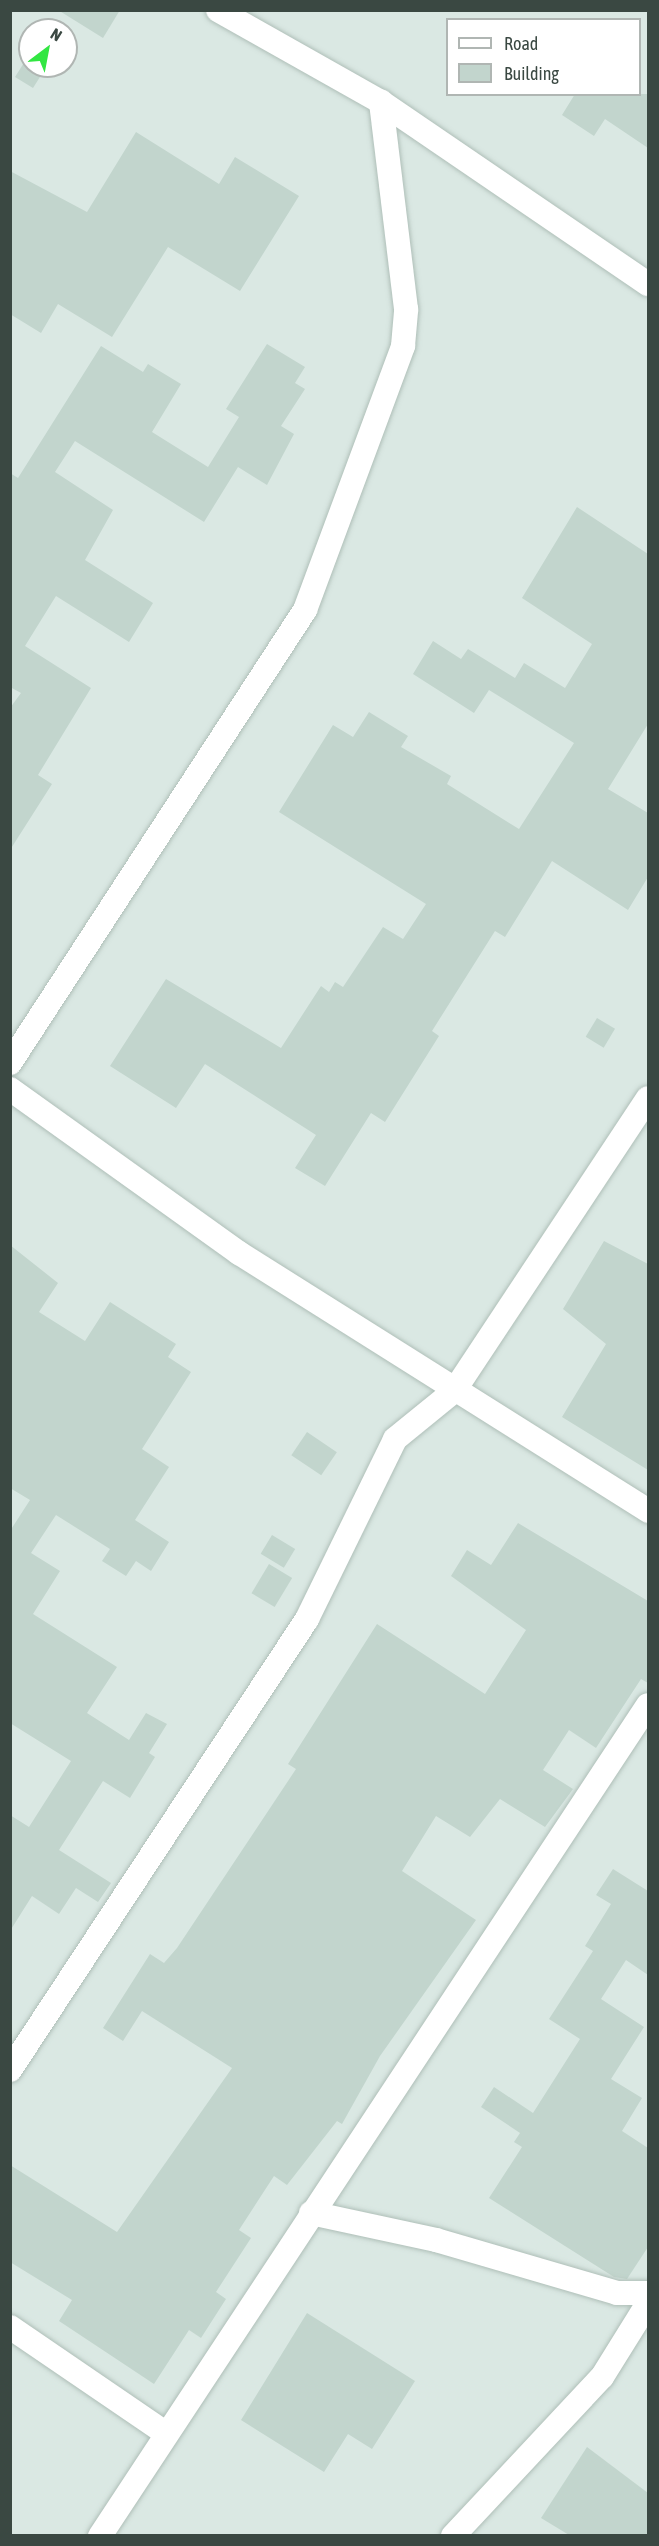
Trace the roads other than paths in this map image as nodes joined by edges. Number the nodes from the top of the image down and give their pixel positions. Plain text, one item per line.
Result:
1 (218, 10) edge
2 (381, 102) junction
3 (648, 284) edge
4 (10, 1063) edge
5 (10, 1089) edge
6 (648, 1098) edge
7 (454, 1390) junction
8 (648, 1511) edge
9 (648, 1705) edge
10 (10, 2070) edge
11 (311, 2213) junction
12 (648, 2293) edge
13 (648, 2303) edge
14 (10, 2327) edge
15 (164, 2432) junction
16 (100, 2535) edge
17 (453, 2535) edge

1 - 2 street
2 - 3 street
2 - 4 street
5 - 7 street
6 - 7 street
7 - 8 street
7 - 10 street
9 - 11 street
11 - 12 street
11 - 15 street
13 - 17 street
14 - 15 street
15 - 16 street

